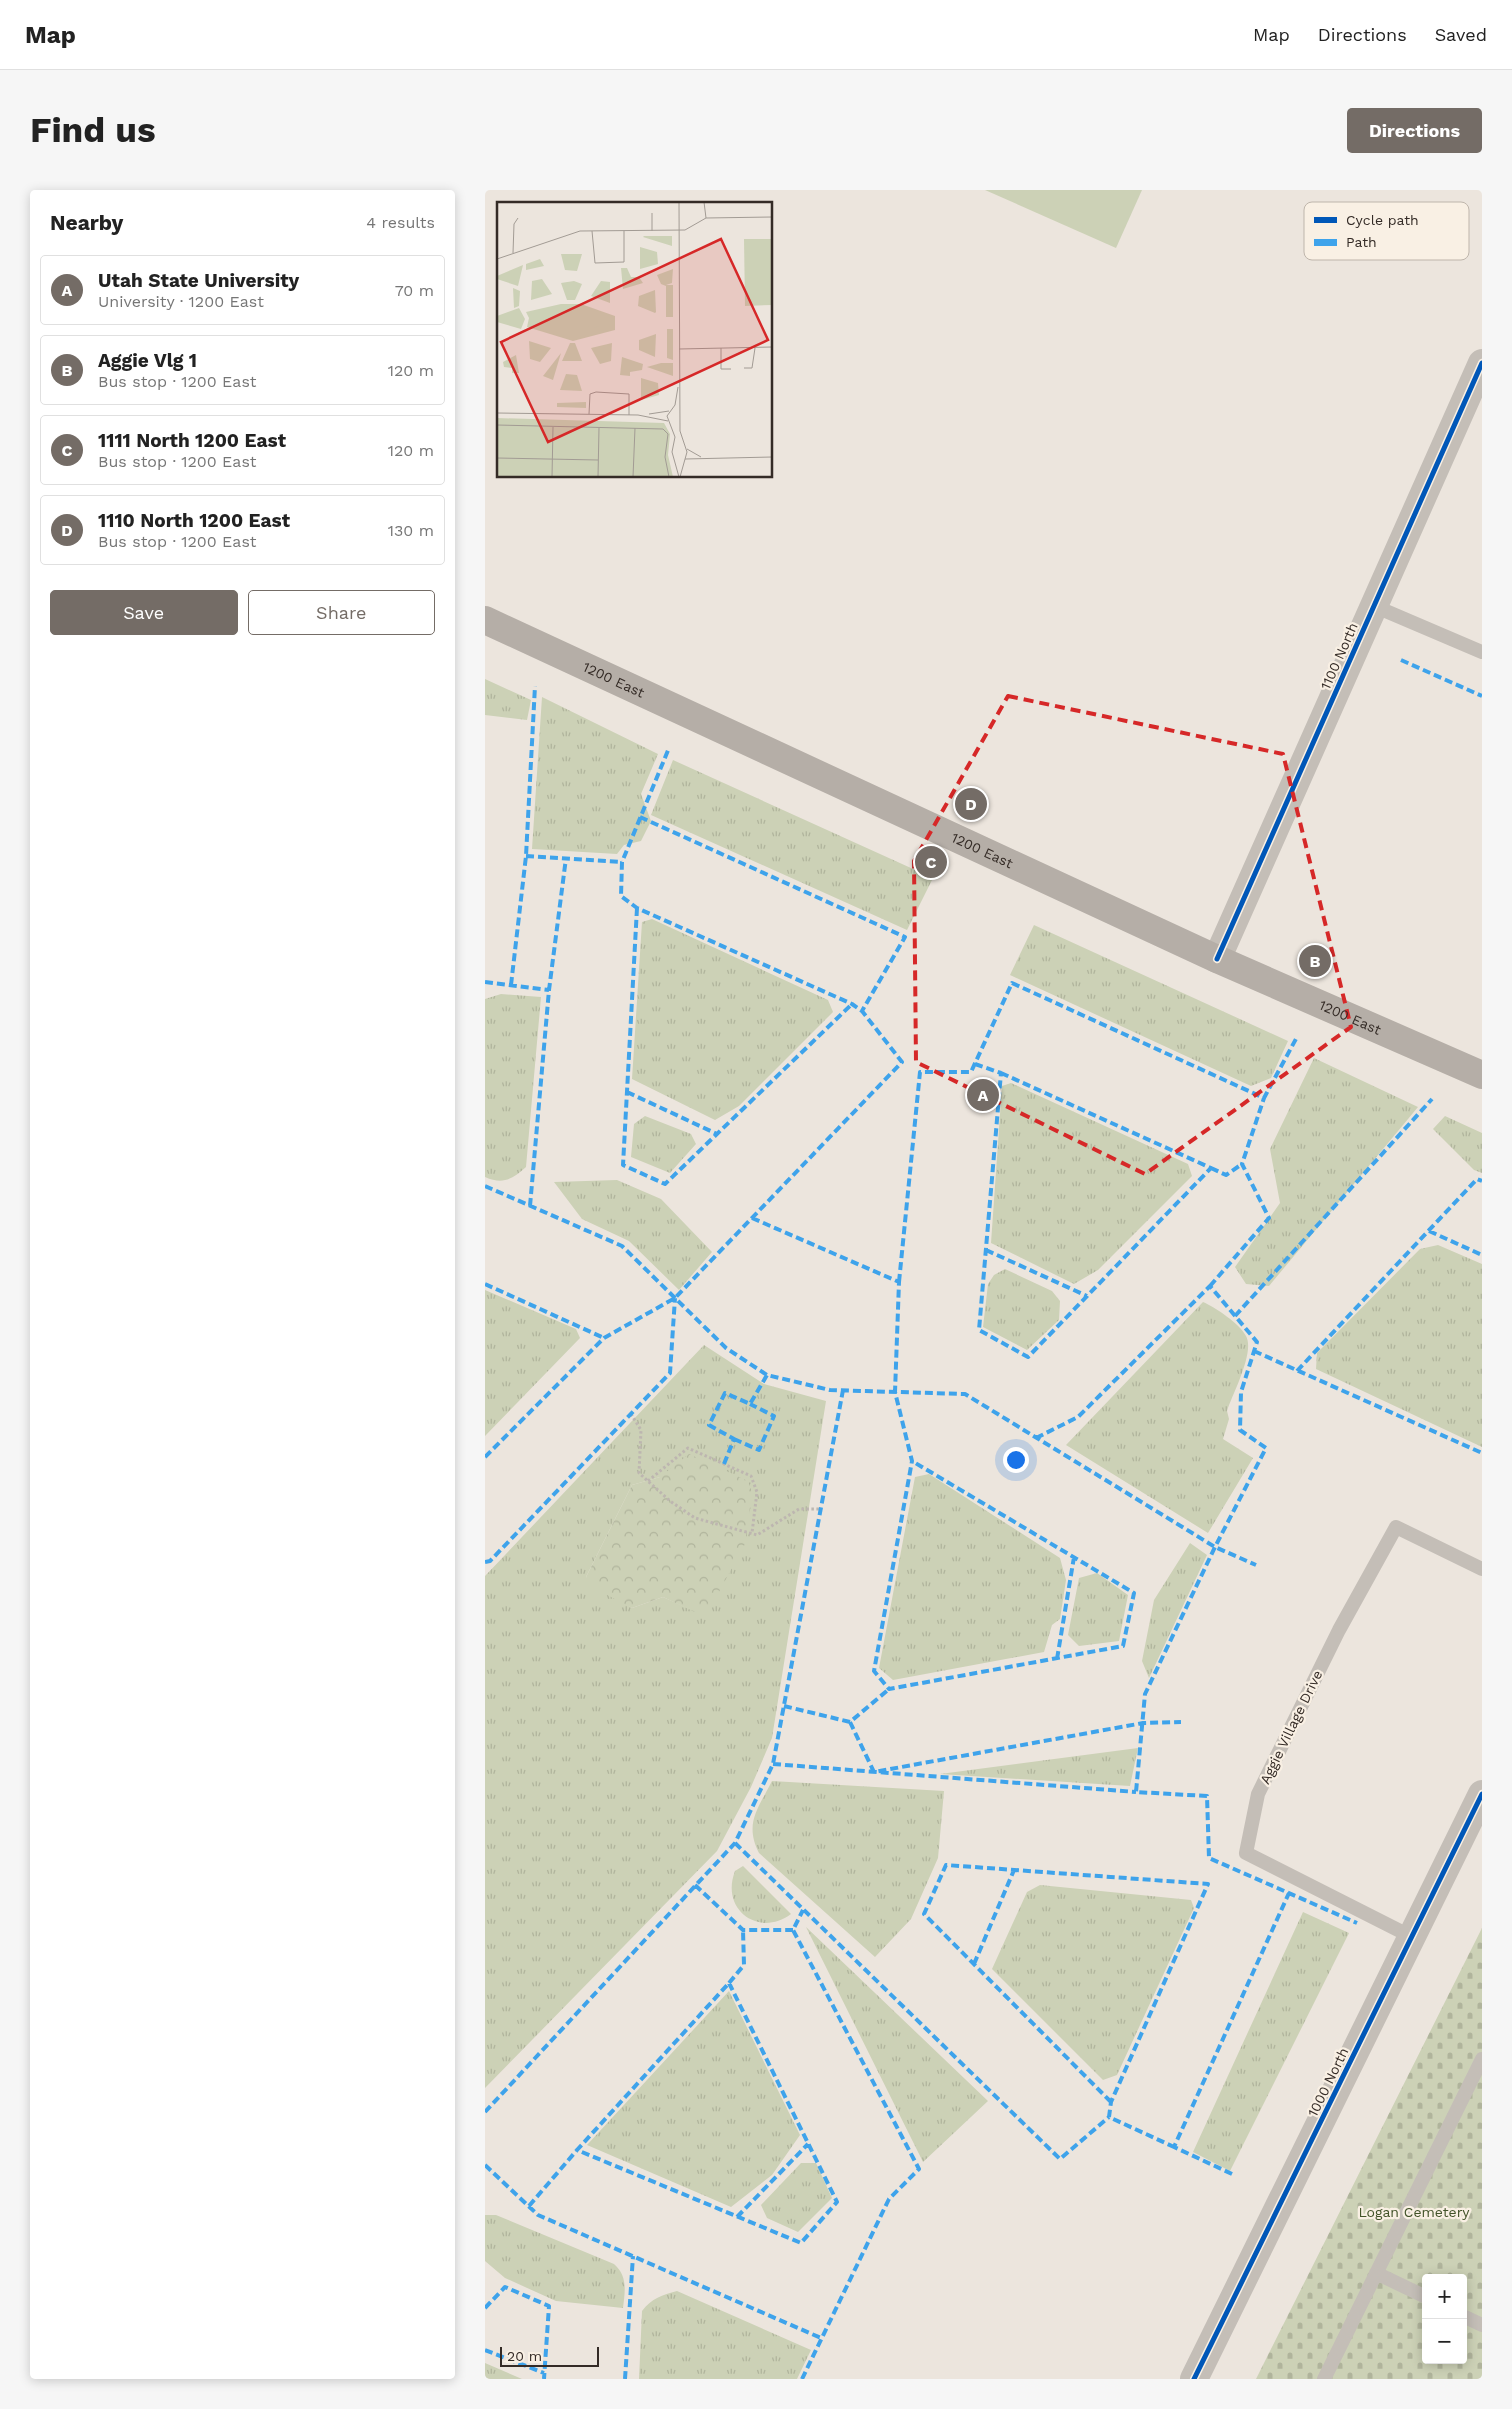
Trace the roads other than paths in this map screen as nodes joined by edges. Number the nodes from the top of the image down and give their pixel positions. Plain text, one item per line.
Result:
1 (1482, 363) edge
2 (1374, 606) junction
3 (485, 620) edge
4 (1482, 652) edge
5 (1217, 959) junction
6 (1482, 1075) edge
7 (1482, 1569) edge
8 (1482, 1794) edge
9 (1412, 1937) junction
10 (1482, 2059) edge
11 (1376, 2273) junction
12 (1422, 2295) edge
13 (1467, 2318) edge
14 (1482, 2326) edge
15 (1194, 2379) edge
16 (1324, 2379) edge

1 - 2 street, 1100 North
2 - 4 lane
2 - 5 street, 1100 North
3 - 5 main road, 1200 East
5 - 6 main road, 1200 East
7 - 9 lane, Aggie Village Drive
8 - 9 street, 1000 North
9 - 15 street, 1000 North
10 - 11 lane
11 - 12 lane
11 - 16 lane
13 - 14 lane

